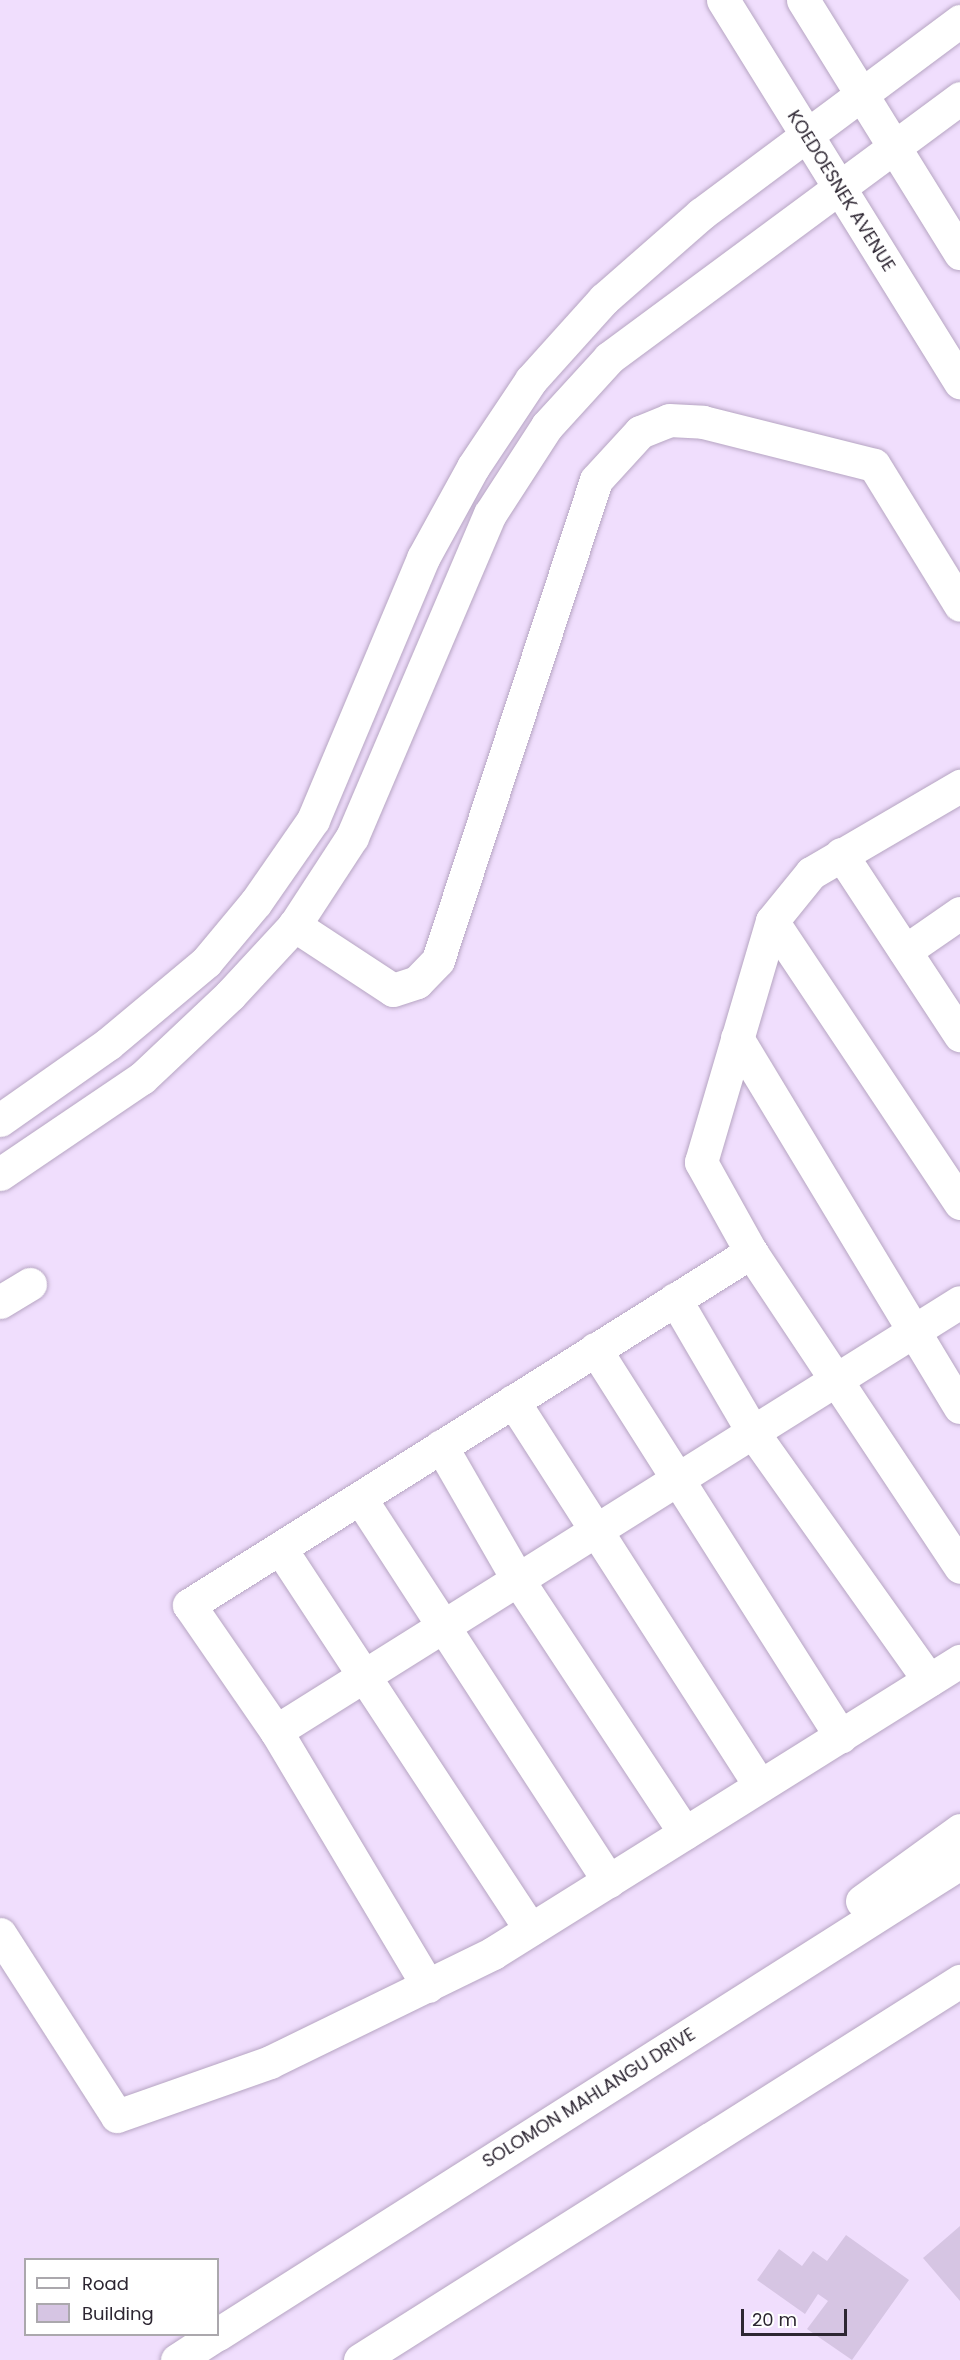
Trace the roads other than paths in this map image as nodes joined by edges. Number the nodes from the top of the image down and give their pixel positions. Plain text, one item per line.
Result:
1 (723, 0) edge
2 (803, 0) edge
3 (960, 21) edge
4 (862, 95) junction
5 (960, 98) edge
6 (807, 135) junction
7 (894, 147) junction
8 (838, 187) junction
9 (960, 253) edge
10 (960, 382) edge
11 (960, 605) edge
12 (960, 786) edge
13 (841, 854) junction
14 (960, 913) edge
15 (772, 921) junction
16 (294, 926) junction
17 (905, 951) junction
18 (960, 1035) edge
19 (737, 1038) junction
20 (0, 1120) edge
21 (0, 1174) edge
22 (960, 1203) edge
23 (751, 1252) junction
24 (30, 1284) dead end
25 (675, 1299) junction
26 (0, 1302) edge
27 (960, 1302) edge
28 (913, 1335) junction
29 (596, 1349) junction
30 (838, 1382) junction
31 (513, 1401) junction
32 (960, 1407) edge
33 (754, 1434) junction
34 (441, 1446) junction
35 (678, 1481) junction
36 (360, 1498) junction
37 (595, 1532) junction
38 (280, 1548) junction
39 (960, 1567) edge
40 (518, 1580) junction
41 (442, 1627) junction
42 (960, 1661) edge
43 (362, 1677) junction
44 (929, 1680) junction
45 (276, 1731) junction
46 (841, 1736) junction
47 (760, 1786) junction
48 (960, 1830) edge
49 (685, 1833) junction
50 (960, 1863) edge
51 (609, 1881) junction
52 (530, 1929) junction
53 (0, 1934) edge
54 (960, 1981) edge
55 (428, 1986) junction
56 (591, 2097) junction
57 (219, 2333) edge
58 (214, 2336) edge
59 (177, 2360) edge
60 (360, 2360) edge

1 - 6 street, KOEDOESNEK AVENUE
2 - 4 street
3 - 4 street
4 - 6 street
4 - 7 street
5 - 7 street
6 - 8 street, KOEDOESNEK AVENUE
6 - 20 street
7 - 8 street
7 - 9 street
8 - 10 street, KOEDOESNEK AVENUE
8 - 16 street
11 - 16 street
12 - 13 street
13 - 15 street
13 - 17 street
14 - 17 street
15 - 19 street
15 - 22 street
16 - 21 street
17 - 18 street
19 - 23 street
19 - 28 street
23 - 25 street
23 - 30 street
24 - 26 street
25 - 29 street
25 - 33 street
27 - 28 street
28 - 30 street
28 - 32 street
29 - 31 street
29 - 35 street
30 - 33 street
30 - 39 street
31 - 34 street
31 - 37 street
33 - 35 street
33 - 44 street
34 - 36 street
34 - 40 street
35 - 37 street
35 - 46 street
36 - 38 street
36 - 41 street
37 - 40 street
37 - 47 street
38 - 43 street
38 - 45 street
40 - 41 street
40 - 49 street
41 - 43 street
41 - 51 street
42 - 44 street
43 - 45 street
43 - 52 street
44 - 46 street
45 - 55 street
46 - 47 street
47 - 49 street
48 - 56 street
49 - 51 street
50 - 56 street, SOLOMON MAHLANGU DRIVE
51 - 52 street
52 - 55 street
53 - 55 street
54 - 60 street
56 - 57 street, SOLOMON MAHLANGU DRIVE
58 - 59 street, SOLOMON MAHLANGU DRIVE

